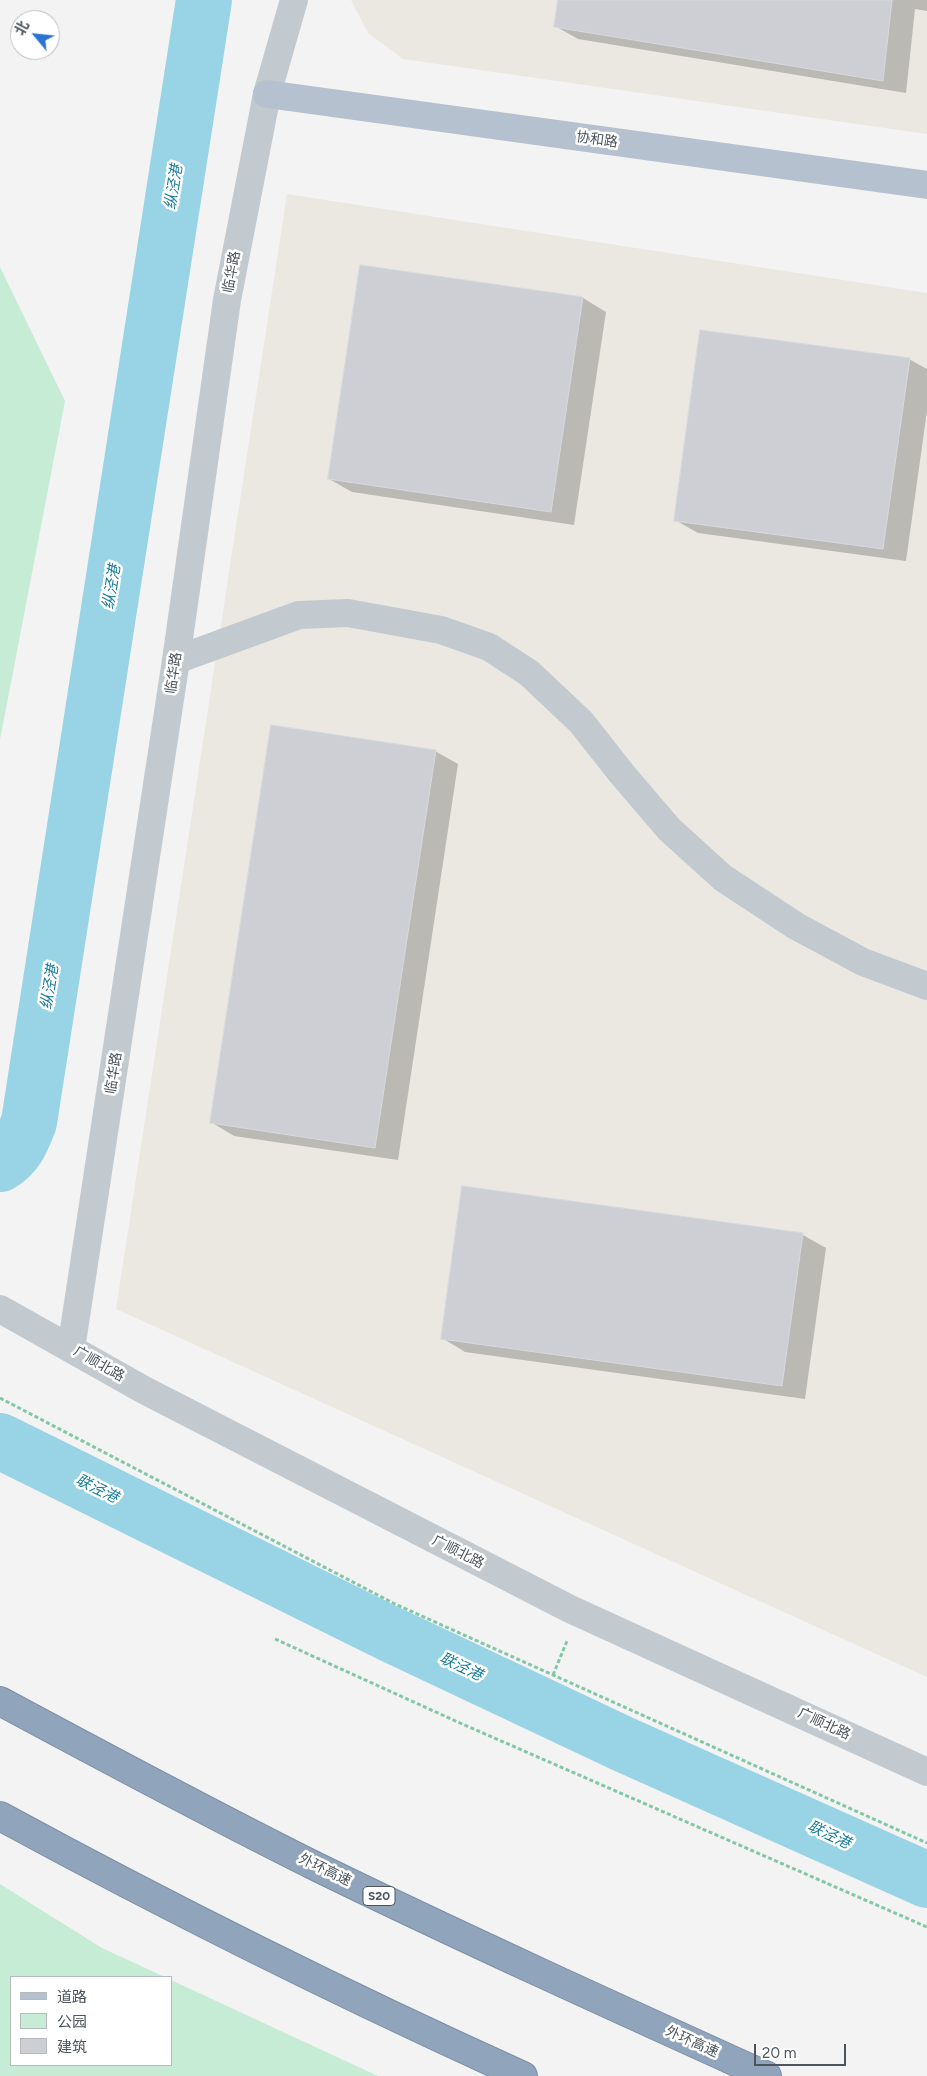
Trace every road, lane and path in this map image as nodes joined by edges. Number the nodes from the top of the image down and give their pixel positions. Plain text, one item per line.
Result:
1 (294, 0) edge
2 (267, 94) junction
3 (927, 185) edge
4 (176, 660) junction
5 (927, 986) edge
6 (0, 1309) edge
7 (71, 1349) junction
8 (0, 1398) edge
9 (578, 1612) junction
10 (275, 1639) dead end
11 (553, 1675) junction
12 (0, 1701) edge
13 (927, 1772) edge
14 (0, 1816) edge
15 (927, 1843) edge
16 (927, 1927) edge
17 (523, 2076) edge
18 (767, 2076) edge

1 - 2 street, 临华路
2 - 3 main road, 协和路
2 - 4 street, 临华路
4 - 5 street
4 - 7 street, 临华路
6 - 7 street, 广顺北路
7 - 9 street, 广顺北路
8 - 11 path
9 - 11 path
9 - 13 street, 广顺北路
10 - 16 path
11 - 15 path
12 - 18 highway, 外环高速 / S20
14 - 17 highway

